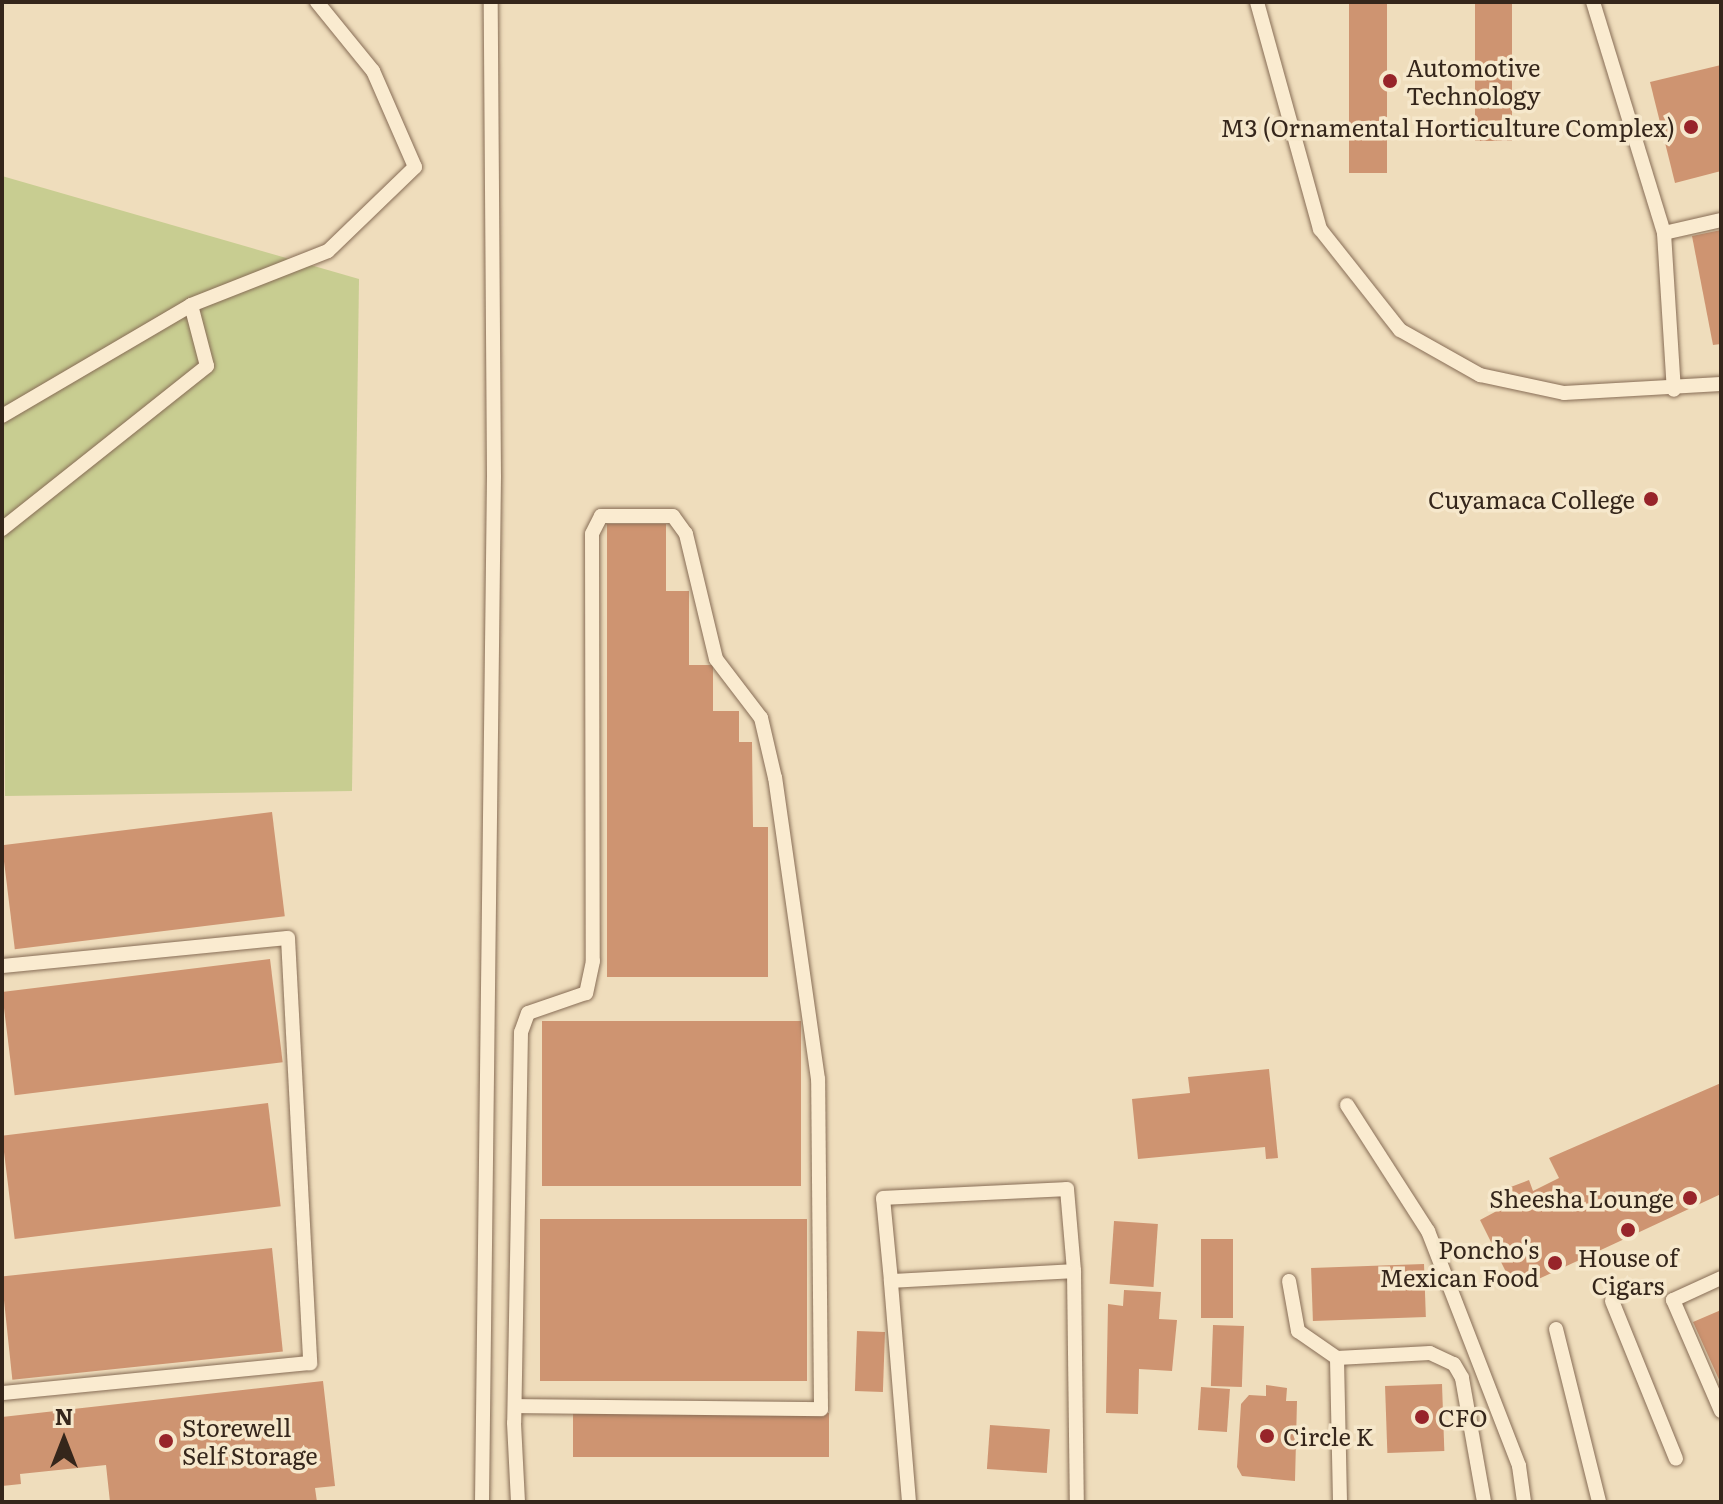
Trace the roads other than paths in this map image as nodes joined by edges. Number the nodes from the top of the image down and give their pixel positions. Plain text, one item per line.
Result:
1 (317, 2) edge
2 (491, 2) edge
3 (1257, 2) edge
4 (1596, 2) edge
5 (1721, 220) edge
6 (1664, 233) junction
7 (191, 305) junction
8 (1721, 384) edge
9 (1674, 390) junction
10 (2, 416) edge
11 (2, 529) edge
12 (2, 966) edge
13 (1347, 1105) dead end
14 (1074, 1271) junction
15 (1721, 1278) edge
16 (891, 1281) junction
17 (1289, 1281) dead end
18 (1612, 1301) dead end
19 (1556, 1329) dead end
20 (1337, 1358) junction
21 (2, 1393) edge
22 (515, 1406) junction
23 (1721, 1411) edge
24 (1676, 1459) dead end
25 (482, 1502) edge
26 (518, 1502) edge
27 (909, 1502) edge
28 (1077, 1502) edge
29 (1340, 1502) edge
30 (1484, 1502) edge
31 (1524, 1502) edge
32 (1599, 1502) edge

1 - 7 lane
2 - 25 lane
3 - 9 lane
4 - 6 lane
5 - 6 lane
6 - 9 lane
7 - 10 lane
7 - 11 lane
8 - 9 lane
12 - 21 lane
13 - 31 lane
14 - 16 lane
14 - 16 lane
14 - 28 lane
15 - 23 lane
16 - 27 lane
17 - 20 lane
18 - 24 lane
19 - 32 lane
20 - 29 lane
20 - 30 lane
22 - 22 lane
22 - 26 lane

